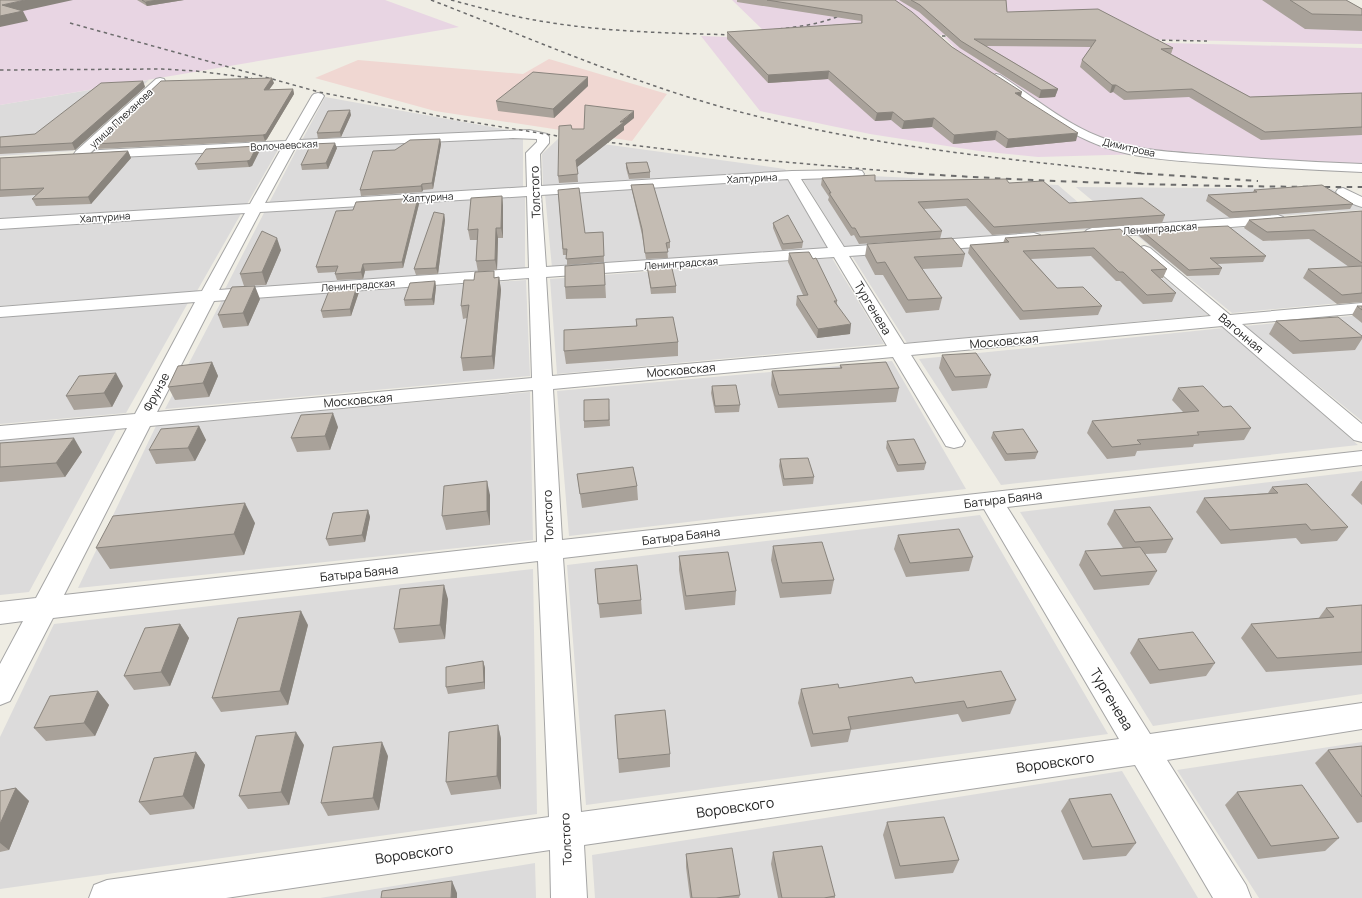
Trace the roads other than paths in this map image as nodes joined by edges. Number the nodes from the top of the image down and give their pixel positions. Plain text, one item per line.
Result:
1 (986, 71) edge
2 (160, 81) edge
3 (318, 96) dead end
4 (543, 137) joint
5 (290, 145) junction
6 (81, 154) junction
7 (67, 155) edge
8 (1362, 168) edge
9 (857, 174) dead end
10 (792, 175) junction
11 (534, 191) junction
12 (1343, 192) dead end
13 (256, 208) junction
14 (1359, 210) edge
15 (1292, 219) edge
16 (0, 224) edge
17 (1120, 231) junction
18 (1074, 235) edge
19 (1050, 236) edge
20 (839, 252) junction
21 (538, 274) junction
22 (209, 295) junction
23 (1362, 308) edge
24 (0, 312) edge
25 (1226, 320) junction
26 (899, 350) junction
27 (543, 383) junction
28 (141, 420) junction
29 (0, 433) edge
30 (1362, 435) edge
31 (954, 442) dead end
32 (1362, 458) edge
33 (991, 501) junction
34 (550, 551) junction
35 (44, 608) junction
36 (0, 613) edge
37 (0, 692) edge
38 (1362, 716) edge
39 (1142, 750) junction
40 (566, 831) junction
41 (107, 898) edge
42 (569, 898) edge
43 (1233, 898) edge

1 - 8 street, Димитрова
2 - 6 street, улица Плеханова
3 - 5 street, Фрунзе
4 - 5 street, Волочаевская
4 - 11 street, Толстого
5 - 6 street, Волочаевская
5 - 13 street, Фрунзе
6 - 7 street, Волочаевская
9 - 10 street, Халтурина
10 - 11 street, Халтурина
10 - 20 street, Тургенева
11 - 13 street, Халтурина
11 - 21 street, Толстого
12 - 14 street
13 - 16 street, Халтурина
13 - 22 street, Фрунзе
15 - 17 street, Ленинградская
17 - 18 street, Ленинградская
17 - 25 street, Вагонная
19 - 20 street, Ленинградская
20 - 21 street, Ленинградская
20 - 26 street, Тургенева
21 - 22 street, Ленинградская
21 - 27 street, Толстого
22 - 24 street, Ленинградская
22 - 28 street, Фрунзе
23 - 25 street, Московская
25 - 26 street, Московская
25 - 30 street, Вагонная
26 - 27 street, Московская
26 - 31 street, Тургенева
27 - 28 street, Московская
27 - 34 street, Толстого
28 - 29 street, Московская
28 - 35 street, Фрунзе
32 - 33 street, Батыра Баяна
33 - 34 street, Батыра Баяна
33 - 39 street, Тургенева
34 - 35 street, Батыра Баяна
34 - 40 street, Толстого
35 - 36 street, Батыра Баяна
35 - 37 street, Фрунзе
38 - 39 street, Воровского
39 - 40 street, Воровского
39 - 43 street, Тургенева
40 - 41 street, Воровского
40 - 42 street, Толстого

